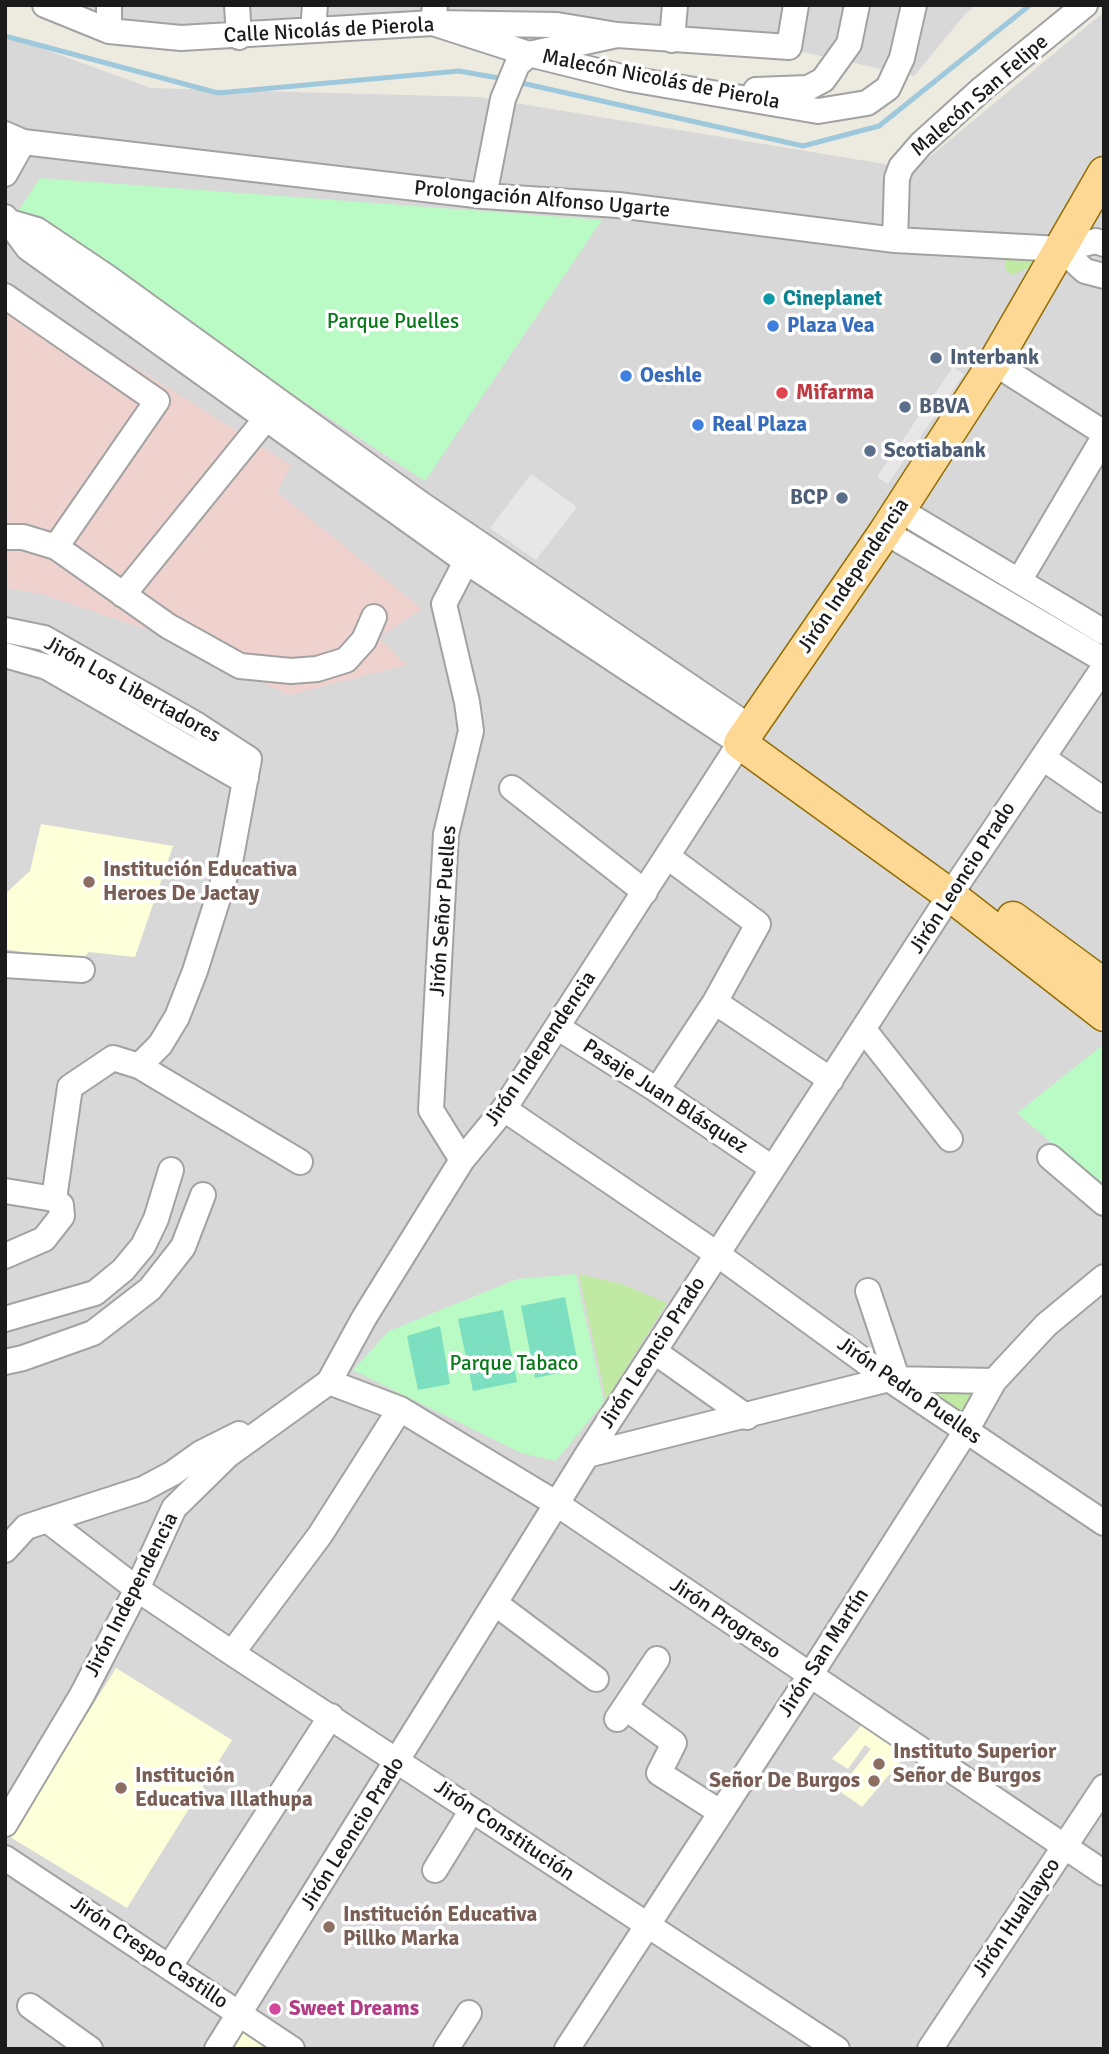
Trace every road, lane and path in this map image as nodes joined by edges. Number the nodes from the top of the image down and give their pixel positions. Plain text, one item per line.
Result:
1 (45, 5) edge
2 (109, 5) edge
3 (237, 5) edge
4 (315, 5) edge
5 (675, 5) edge
6 (796, 5) edge
7 (857, 5) edge
8 (914, 5) edge
9 (1085, 5) edge
10 (434, 14) edge
11 (557, 15) edge
12 (313, 30) junction
13 (109, 31) junction
14 (617, 35) junction
15 (239, 37) junction
16 (672, 40) junction
17 (523, 59) junction
18 (717, 92) junction
19 (14, 138) edge
20 (1104, 173) edge
21 (5, 174) edge
22 (484, 197) junction
23 (9, 220) edge
24 (895, 240) junction
25 (1104, 244) edge
26 (1061, 249) junction
27 (1104, 276) edge
28 (5, 296) edge
29 (994, 363) junction
30 (273, 410) junction
31 (1104, 435) edge
32 (892, 521) junction
33 (11, 532) edge
34 (57, 547) junction
35 (470, 551) junction
36 (1019, 581) junction
37 (123, 595) junction
38 (374, 617) dead end
39 (5, 630) edge
40 (1104, 632) edge
41 (5, 655) edge
42 (1104, 660) edge
43 (1104, 667) edge
44 (746, 736) junction
45 (1043, 758) junction
46 (248, 771) junction
47 (512, 788) dead end
48 (1104, 800) edge
49 (668, 857) junction
50 (956, 887) junction
51 (645, 892) junction
52 (5, 965) edge
53 (82, 970) dead end
54 (1104, 985) edge
55 (716, 1002) junction
56 (1104, 1015) edge
57 (557, 1027) junction
58 (864, 1030) junction
59 (139, 1066) junction
60 (831, 1080) junction
61 (657, 1090) junction
62 (504, 1109) junction
63 (950, 1139) dead end
64 (1050, 1157) dead end
65 (462, 1160) junction
66 (300, 1163) dead end
67 (772, 1168) junction
68 (171, 1170) dead end
69 (7, 1193) edge
70 (203, 1195) dead end
71 (54, 1199) junction
72 (1104, 1203) edge
73 (717, 1254) junction
74 (5, 1256) edge
75 (1104, 1277) edge
76 (868, 1291) dead end
77 (5, 1319) edge
78 (655, 1352) junction
79 (5, 1362) edge
80 (893, 1378) junction
81 (994, 1381) junction
82 (329, 1382) junction
83 (400, 1409) junction
84 (287, 1411) junction
85 (747, 1417) junction
86 (966, 1431) junction
87 (587, 1455) junction
88 (557, 1504) junction
89 (47, 1520) junction
90 (1104, 1523) edge
91 (5, 1550) edge
92 (137, 1589) junction
93 (496, 1604) junction
94 (232, 1653) junction
95 (657, 1659) dead end
96 (808, 1677) junction
97 (596, 1679) dead end
98 (331, 1716) junction
99 (399, 1761) junction
100 (1104, 1787) edge
101 (472, 1810) junction
102 (720, 1812) junction
103 (5, 1824) edge
104 (1064, 1847) junction
105 (5, 1858) edge
106 (435, 1870) dead end
107 (1104, 1873) edge
108 (646, 1926) junction
109 (170, 1966) junction
110 (30, 2007) dead end
111 (240, 2013) junction
112 (469, 2013) dead end
113 (90, 2049) edge
114 (217, 2049) edge
115 (292, 2049) edge
116 (446, 2049) edge
117 (566, 2049) edge
118 (836, 2049) edge
119 (930, 2049) edge

1 - 13 street, Calle Nicolás de Pierola
2 - 13 street
3 - 15 street
4 - 12 street
5 - 16 street
6 - 16 street, Calle Nicolás de Pierola
7 - 18 street
8 - 18 street, Malecón Nicolás de Pierola
9 - 24 street, Malecón San Felipe
10 - 11 street, Calle Nicolás de Pierola
10 - 12 street, Calle Nicolás de Pierola
10 - 17 street, Malecón Nicolás de Pierola
11 - 14 street, Calle Nicolás de Pierola
12 - 15 street, Calle Nicolás de Pierola
13 - 15 street, Calle Nicolás de Pierola
14 - 16 street, Calle Nicolás de Pierola
14 - 17 street, Calle Nicolás de Pierola
17 - 18 street, Malecón Nicolás de Pierola
17 - 22 street
19 - 21 street, Prolongación Alfonso Ugarte
19 - 22 street, Prolongación Alfonso Ugarte
20 - 26 main road, Jirón Independencia
22 - 24 street, Prolongación Alfonso Ugarte
23 - 30 street
24 - 26 street, Prolongación Alfonso Ugarte
25 - 26 street, Prolongación Alfonso Ugarte
26 - 27 street
26 - 29 main road, Jirón Independencia
28 - 34 street
29 - 31 street
29 - 32 main road, Jirón Independencia
30 - 35 street
30 - 37 street
31 - 36 street
32 - 36 street
32 - 42 street
32 - 44 main road, Jirón Independencia
33 - 34 street
34 - 37 street
35 - 44 street
35 - 65 street, Jirón Señor Puelles
36 - 40 street
37 - 38 street
39 - 46 street, Jirón Los Libertadores
41 - 46 street, Jirón Los Libertadores
43 - 45 street, Jirón Leoncio Prado
44 - 49 street, Jirón Independencia
44 - 50 main road
45 - 48 street
45 - 50 street, Jirón Leoncio Prado
46 - 59 street
47 - 51 street
49 - 51 street, Jirón Independencia
49 - 55 street
50 - 54 main road
50 - 56 main road
50 - 58 street, Jirón Leoncio Prado
51 - 57 street, Jirón Independencia
52 - 53 street
55 - 60 street
55 - 61 street
57 - 61 street, Pasaje Juan Blásquez
57 - 62 street, Jirón Independencia
58 - 60 street, Jirón Leoncio Prado
58 - 63 street
59 - 66 street
59 - 71 street
60 - 67 street, Jirón Leoncio Prado
61 - 67 street, Pasaje Juan Blásquez
62 - 65 street, Jirón Independencia
62 - 73 street, Jirón Pedro Puelles
64 - 72 street
65 - 82 street, Jirón Independencia
67 - 73 street, Jirón Leoncio Prado
68 - 77 street
69 - 71 street
70 - 79 street
71 - 74 street
73 - 78 street, Jirón Leoncio Prado
73 - 80 street, Jirón Pedro Puelles
75 - 81 street, Jirón San Martín
76 - 80 street
78 - 85 street
78 - 87 street, Jirón Leoncio Prado
80 - 81 street
80 - 85 street
80 - 86 street, Jirón Pedro Puelles
81 - 86 street, Jirón San Martín
82 - 83 street, Jirón Progreso
82 - 84 street, Jirón Independencia
83 - 88 street, Jirón Progreso
83 - 94 street
84 - 89 street
84 - 92 street, Jirón Independencia
85 - 87 street
86 - 90 street, Jirón Pedro Puelles
86 - 96 street, Jirón San Martín
87 - 88 street, Jirón Leoncio Prado
88 - 93 street, Jirón Leoncio Prado
88 - 96 street, Jirón Progreso
89 - 91 street
89 - 92 street, Jirón Constitución
92 - 94 street, Jirón Constitución
92 - 103 street, Jirón Independencia
93 - 97 street
93 - 99 street, Jirón Leoncio Prado
94 - 98 street, Jirón Constitución
95 - 102 street
96 - 102 street, Jirón San Martín
96 - 104 street, Jirón Progreso
98 - 99 street, Jirón Constitución
98 - 109 street
99 - 101 street, Jirón Constitución
99 - 111 street, Jirón Leoncio Prado
100 - 104 street, Jirón Huallayco
101 - 106 street
101 - 108 street, Jirón Constitución
102 - 108 street, Jirón San Martín
104 - 107 street, Jirón Progreso
104 - 119 street, Jirón Huallayco
105 - 109 street, Jirón Crespo Castillo
108 - 117 street, Jirón San Martín
108 - 118 street, Jirón Constitución
109 - 111 street, Jirón Crespo Castillo
110 - 113 street
111 - 114 street, Jirón Leoncio Prado
111 - 115 street, Jirón Crespo Castillo
112 - 116 street

